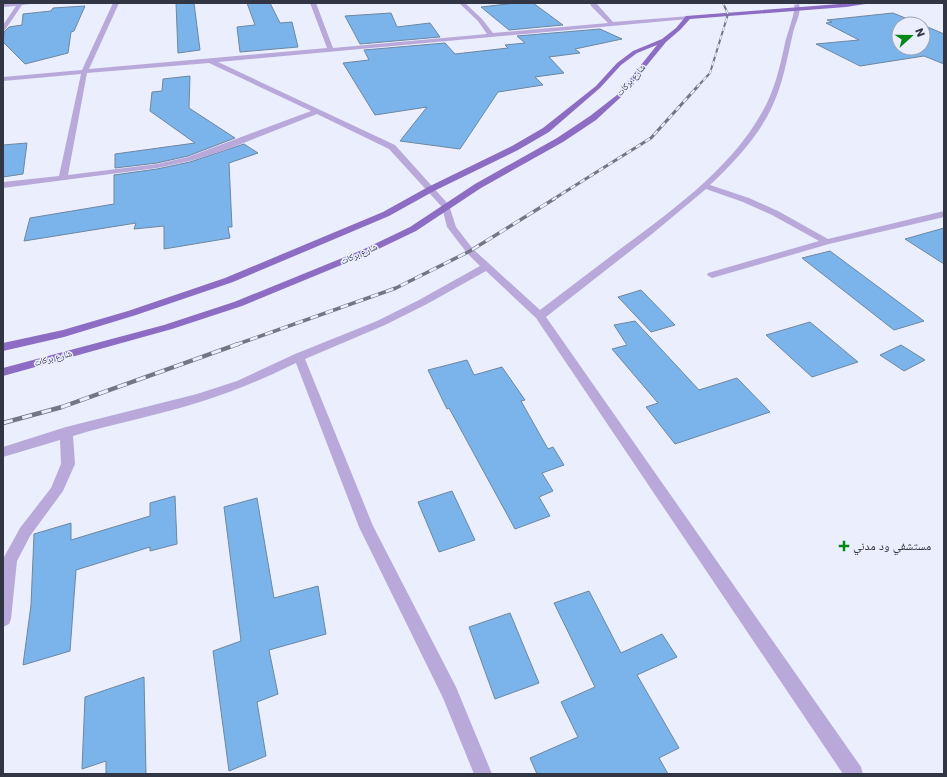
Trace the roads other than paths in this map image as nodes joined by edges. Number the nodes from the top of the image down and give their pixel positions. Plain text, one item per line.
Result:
1 (36, 3) edge
2 (116, 3) edge
3 (313, 3) edge
4 (462, 3) edge
5 (593, 3) edge
6 (820, 3) edge
7 (869, 3) edge
8 (20, 4) junction
9 (3, 5) edge
10 (797, 8) junction
11 (688, 17) junction
12 (612, 24) junction
13 (3, 29) edge
14 (491, 35) junction
15 (664, 41) junction
16 (331, 50) junction
17 (211, 61) junction
18 (84, 72) junction
19 (3, 80) edge
20 (318, 111) junction
21 (63, 177) junction
22 (3, 185) edge
23 (705, 186) junction
24 (431, 189) junction
25 (446, 207) junction
26 (944, 214) edge
27 (827, 242) junction
28 (485, 267) junction
29 (712, 275) dead end
30 (540, 316) junction
31 (3, 348) edge
32 (299, 357) junction
33 (3, 372) edge
34 (66, 432) junction
35 (3, 452) edge
36 (3, 619) edge
37 (483, 774) edge
38 (854, 774) edge

1 - 8 street
2 - 18 street
3 - 16 street
4 - 14 street
5 - 12 street
6 - 10 main road
7 - 10 main road
8 - 9 street
8 - 13 street
10 - 11 main road
10 - 23 street
11 - 12 street
11 - 15 main road, شارع بركات
12 - 14 street
14 - 16 street
15 - 24 main road, شارع بركات
15 - 25 main road, شارع بركات
16 - 17 street
17 - 18 street
17 - 20 street
18 - 19 street
18 - 21 street
20 - 21 street
20 - 24 street
21 - 22 street
23 - 27 street
23 - 30 street
24 - 25 street
24 - 31 main road, شارع بركات
25 - 28 street
25 - 33 main road, شارع بركات
26 - 27 street
27 - 29 street
28 - 30 street
28 - 32 street
30 - 38 street
32 - 34 street
32 - 37 street
34 - 35 street
34 - 36 street

